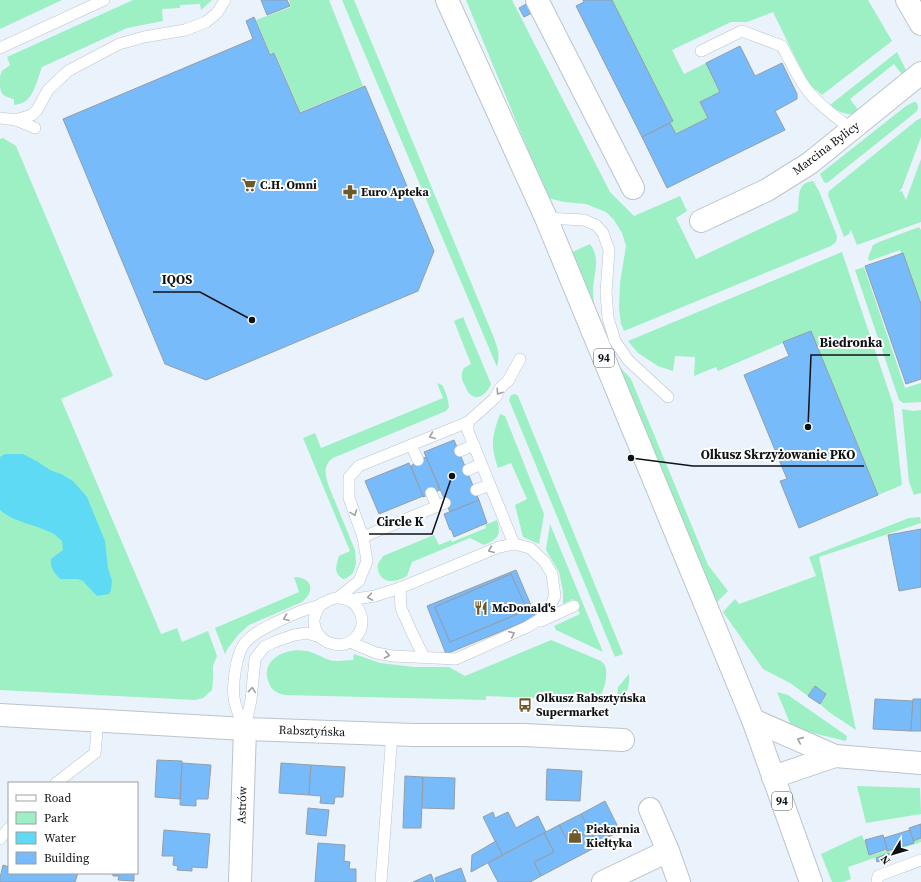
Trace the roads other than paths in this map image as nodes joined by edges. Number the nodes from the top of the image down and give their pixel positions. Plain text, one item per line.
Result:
1 (104, 0) edge
2 (225, 0) edge
3 (447, 0) edge
4 (537, 0) edge
5 (907, 0) edge
6 (921, 24) edge
7 (0, 48) edge
8 (701, 51) dead end
9 (921, 73) edge
10 (0, 118) edge
11 (16, 120) junction
12 (35, 128) dead end
13 (851, 129) junction
14 (633, 188) dead end
15 (546, 218) junction
16 (701, 221) dead end
17 (520, 360) dead end
18 (668, 397) dead end
19 (468, 422) junction
20 (474, 444) junction
21 (411, 445) junction
22 (460, 450) dead end
23 (418, 460) dead end
24 (482, 464) junction
25 (468, 470) dead end
26 (490, 484) junction
27 (476, 490) dead end
28 (431, 493) dead end
29 (363, 537) junction
30 (514, 544) junction
31 (400, 588) junction
32 (344, 599) junction
33 (322, 604) junction
34 (574, 606) dead end
35 (528, 627) junction
36 (320, 637) junction
37 (350, 642) junction
38 (424, 657) junction
39 (0, 715) edge
40 (98, 720) junction
41 (753, 720) junction
42 (244, 728) junction
43 (392, 734) junction
44 (624, 740) dead end
45 (835, 756) junction
46 (921, 763) edge
47 (773, 777) junction
48 (57, 782) edge
49 (650, 809) dead end
50 (8, 829) edge
51 (0, 839) edge
52 (668, 851) junction
53 (921, 860) edge
54 (240, 882) edge
55 (380, 882) edge
56 (603, 882) edge
57 (680, 882) edge
58 (811, 882) edge
59 (877, 882) edge

1 - 7 lane
2 - 11 lane
3 - 15 street, 94
4 - 14 street
5 - 6 street
8 - 13 lane
9 - 13 street, Marcina Bylicy
10 - 11 lane
11 - 12 lane
13 - 16 street, Marcina Bylicy
15 - 18 lane
15 - 41 street, 94
17 -> 19 lane
19 - 20 lane
19 -> 21 lane
20 - 22 lane
20 - 24 lane
21 - 23 lane
21 -> 29 lane
24 - 25 lane
24 - 26 lane
26 - 27 lane
26 - 30 lane
28 - 29 lane
29 - 32 lane
30 -> 31 lane
30 - 35 lane
31 -> 32 lane
31 - 38 lane
32 - 33 lane
32 - 37 lane
33 - 36 lane
33 -> 42 lane
34 - 35 lane
38 -> 35 lane
36 - 37 lane
42 -> 36 lane
37 -> 38 lane
39 - 40 street, Rabsztyńska
40 - 42 street, Rabsztyńska
40 - 48 lane
45 -> 41 street
41 - 47 street, 94
42 - 43 street, Rabsztyńska
42 - 54 street, Astrów
43 - 44 street, Rabsztyńska
43 - 55 lane
45 - 46 street
45 - 47 street
47 - 58 street, 94
49 - 52 street
50 - 51 lane
52 - 56 street
52 - 57 street
53 - 59 lane

